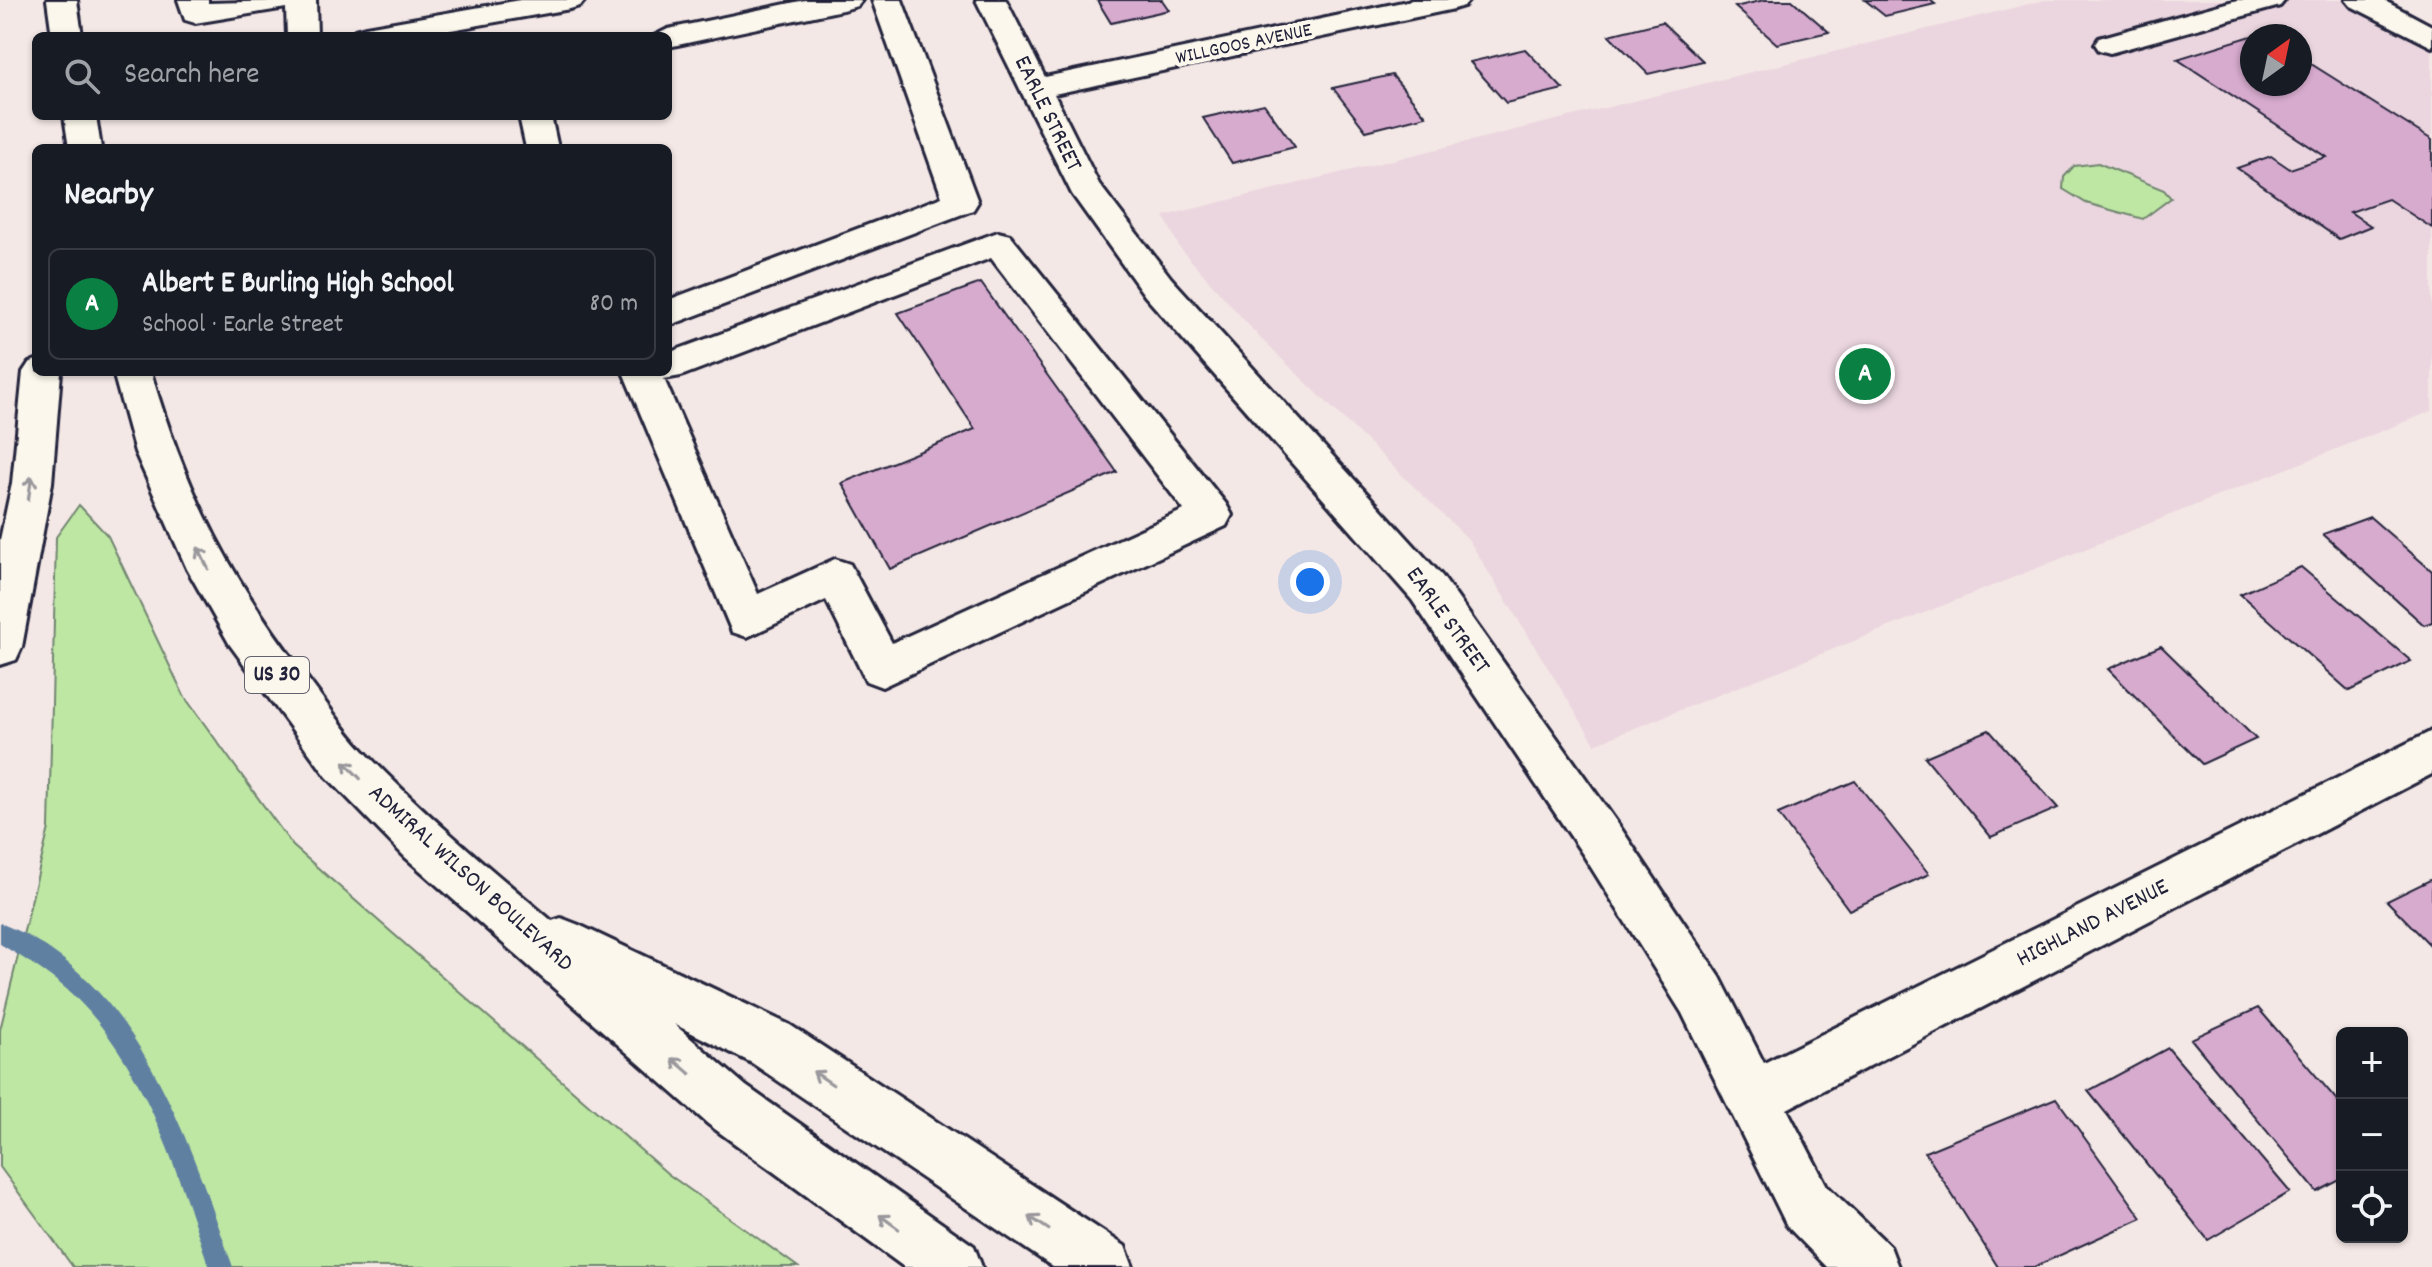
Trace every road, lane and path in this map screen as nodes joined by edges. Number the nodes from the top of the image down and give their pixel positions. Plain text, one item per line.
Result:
1 (62, 0) edge
2 (193, 0) edge
3 (285, 0) edge
4 (301, 0) edge
5 (570, 0) edge
6 (847, 0) edge
7 (887, 0) edge
8 (991, 0) edge
9 (1454, 0) edge
10 (2270, 0) edge
11 (2367, 3) edge
12 (515, 23) edge
13 (66, 32) edge
14 (302, 32) edge
15 (412, 32) edge
16 (2430, 35) edge
17 (672, 37) edge
18 (2110, 44) dead end
19 (1035, 89) junction
20 (81, 120) edge
21 (536, 120) edge
22 (84, 144) edge
23 (541, 144) edge
24 (672, 312) edge
25 (672, 365) edge
26 (42, 376) edge
27 (133, 376) edge
28 (654, 376) edge
29 (0, 647) edge
30 (2432, 751) edge
31 (511, 918) junction
32 (1753, 1097) junction
33 (953, 1267) edge
34 (1104, 1267) edge
35 (1869, 1267) edge

1 - 13 main road
2 - 3 main road
4 - 14 main road
5 - 12 main road
6 - 17 main road
7 - 24 main road
8 - 19 main road, EARLE STREET
9 - 19 main road, WILLGOOS AVENUE
10 - 18 main road
11 - 16 main road
12 - 15 main road
19 - 32 main road, EARLE STREET
20 - 22 main road
21 - 23 main road
25 - 28 main road
29 -> 26 main road
31 -> 27 main road, ADMIRAL WILSON BOULEVARD / US 30
30 - 32 main road, HIGHLAND AVENUE
33 -> 31 main road, ADMIRAL WILSON BOULEVARD / US 30
34 -> 31 main road
32 - 35 main road, EARLE STREET

